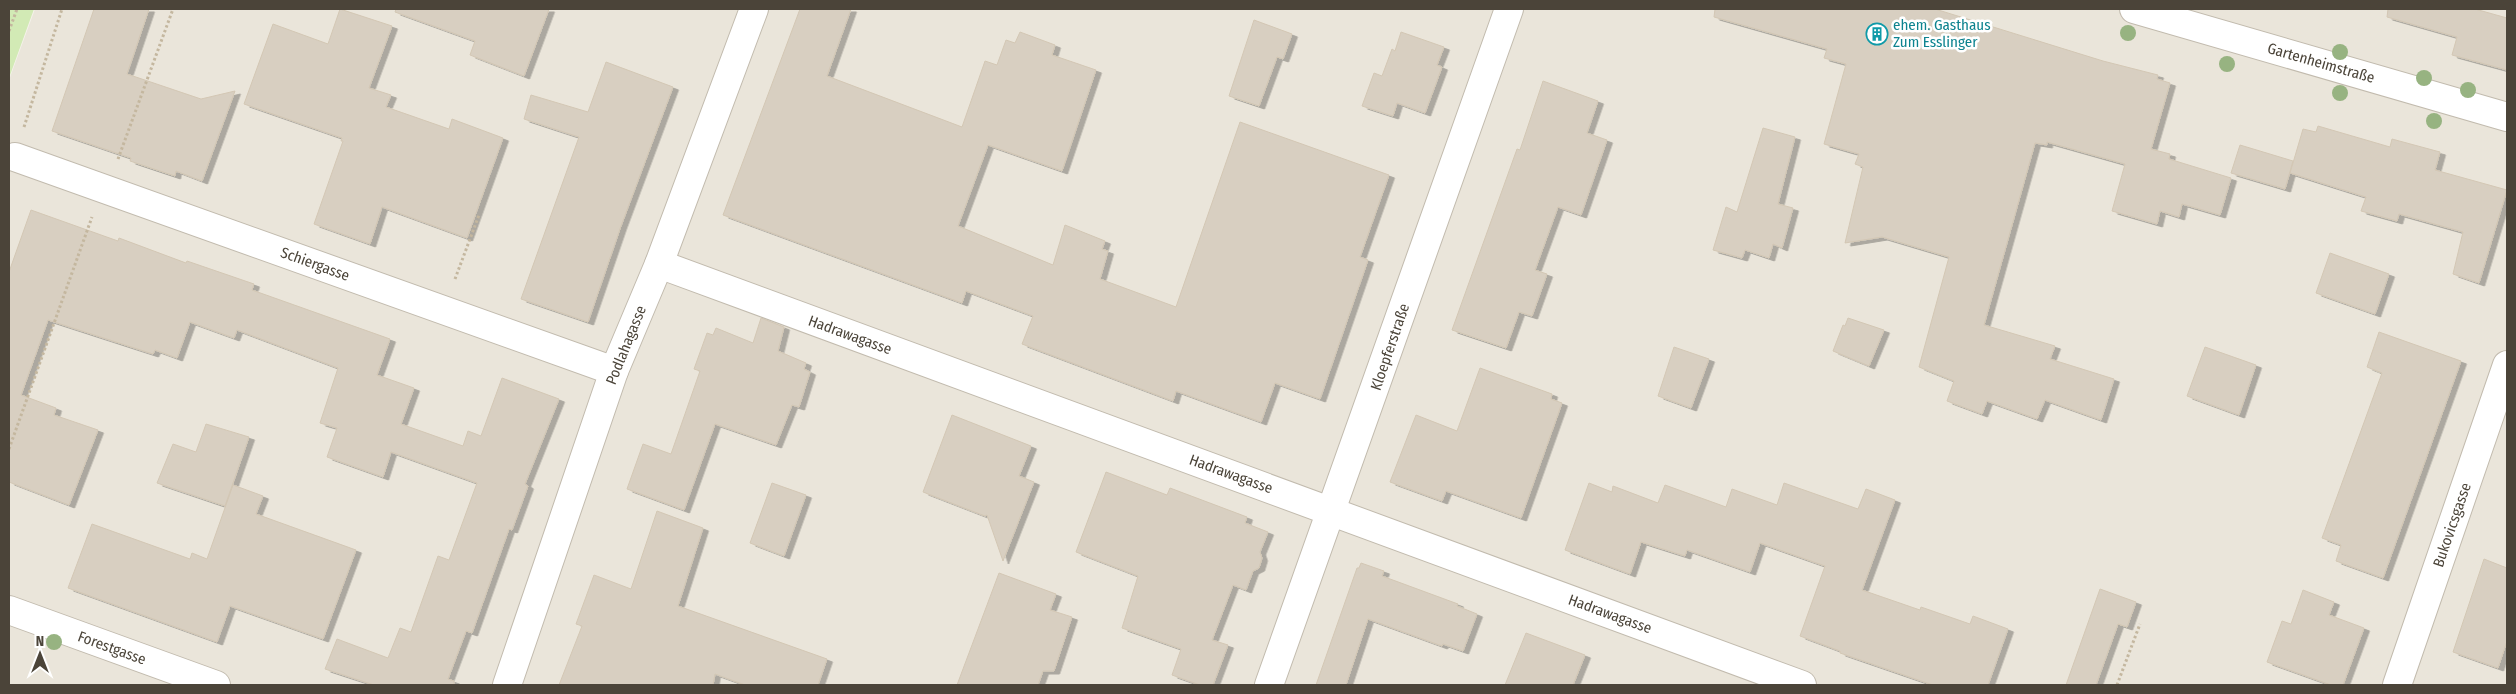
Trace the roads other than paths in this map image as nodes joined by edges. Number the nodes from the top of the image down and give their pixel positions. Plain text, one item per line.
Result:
1 (754, 9) edge
2 (1509, 9) edge
3 (2134, 9) edge
4 (2507, 117) edge
5 (15, 157) road end
6 (659, 264) junction
7 (2507, 365) edge
8 (614, 371) junction
9 (1332, 511) junction
10 (9, 610) edge
11 (216, 685) edge
12 (507, 685) edge
13 (1269, 685) edge
14 (1802, 685) edge
15 (2397, 685) edge

1 - 6 street, Podlahagasse
2 - 9 street, Kloepferstraße
3 - 4 street, Gartenheimstraße
5 - 8 street, Schiergasse
6 - 8 street, Podlahagasse
6 - 9 street, Hadrawagasse
7 - 15 street, Bukovicsgasse
8 - 12 street, Podlahagasse
9 - 13 street, Kloepferstraße
9 - 14 street, Hadrawagasse
10 - 11 street, Forestgasse

